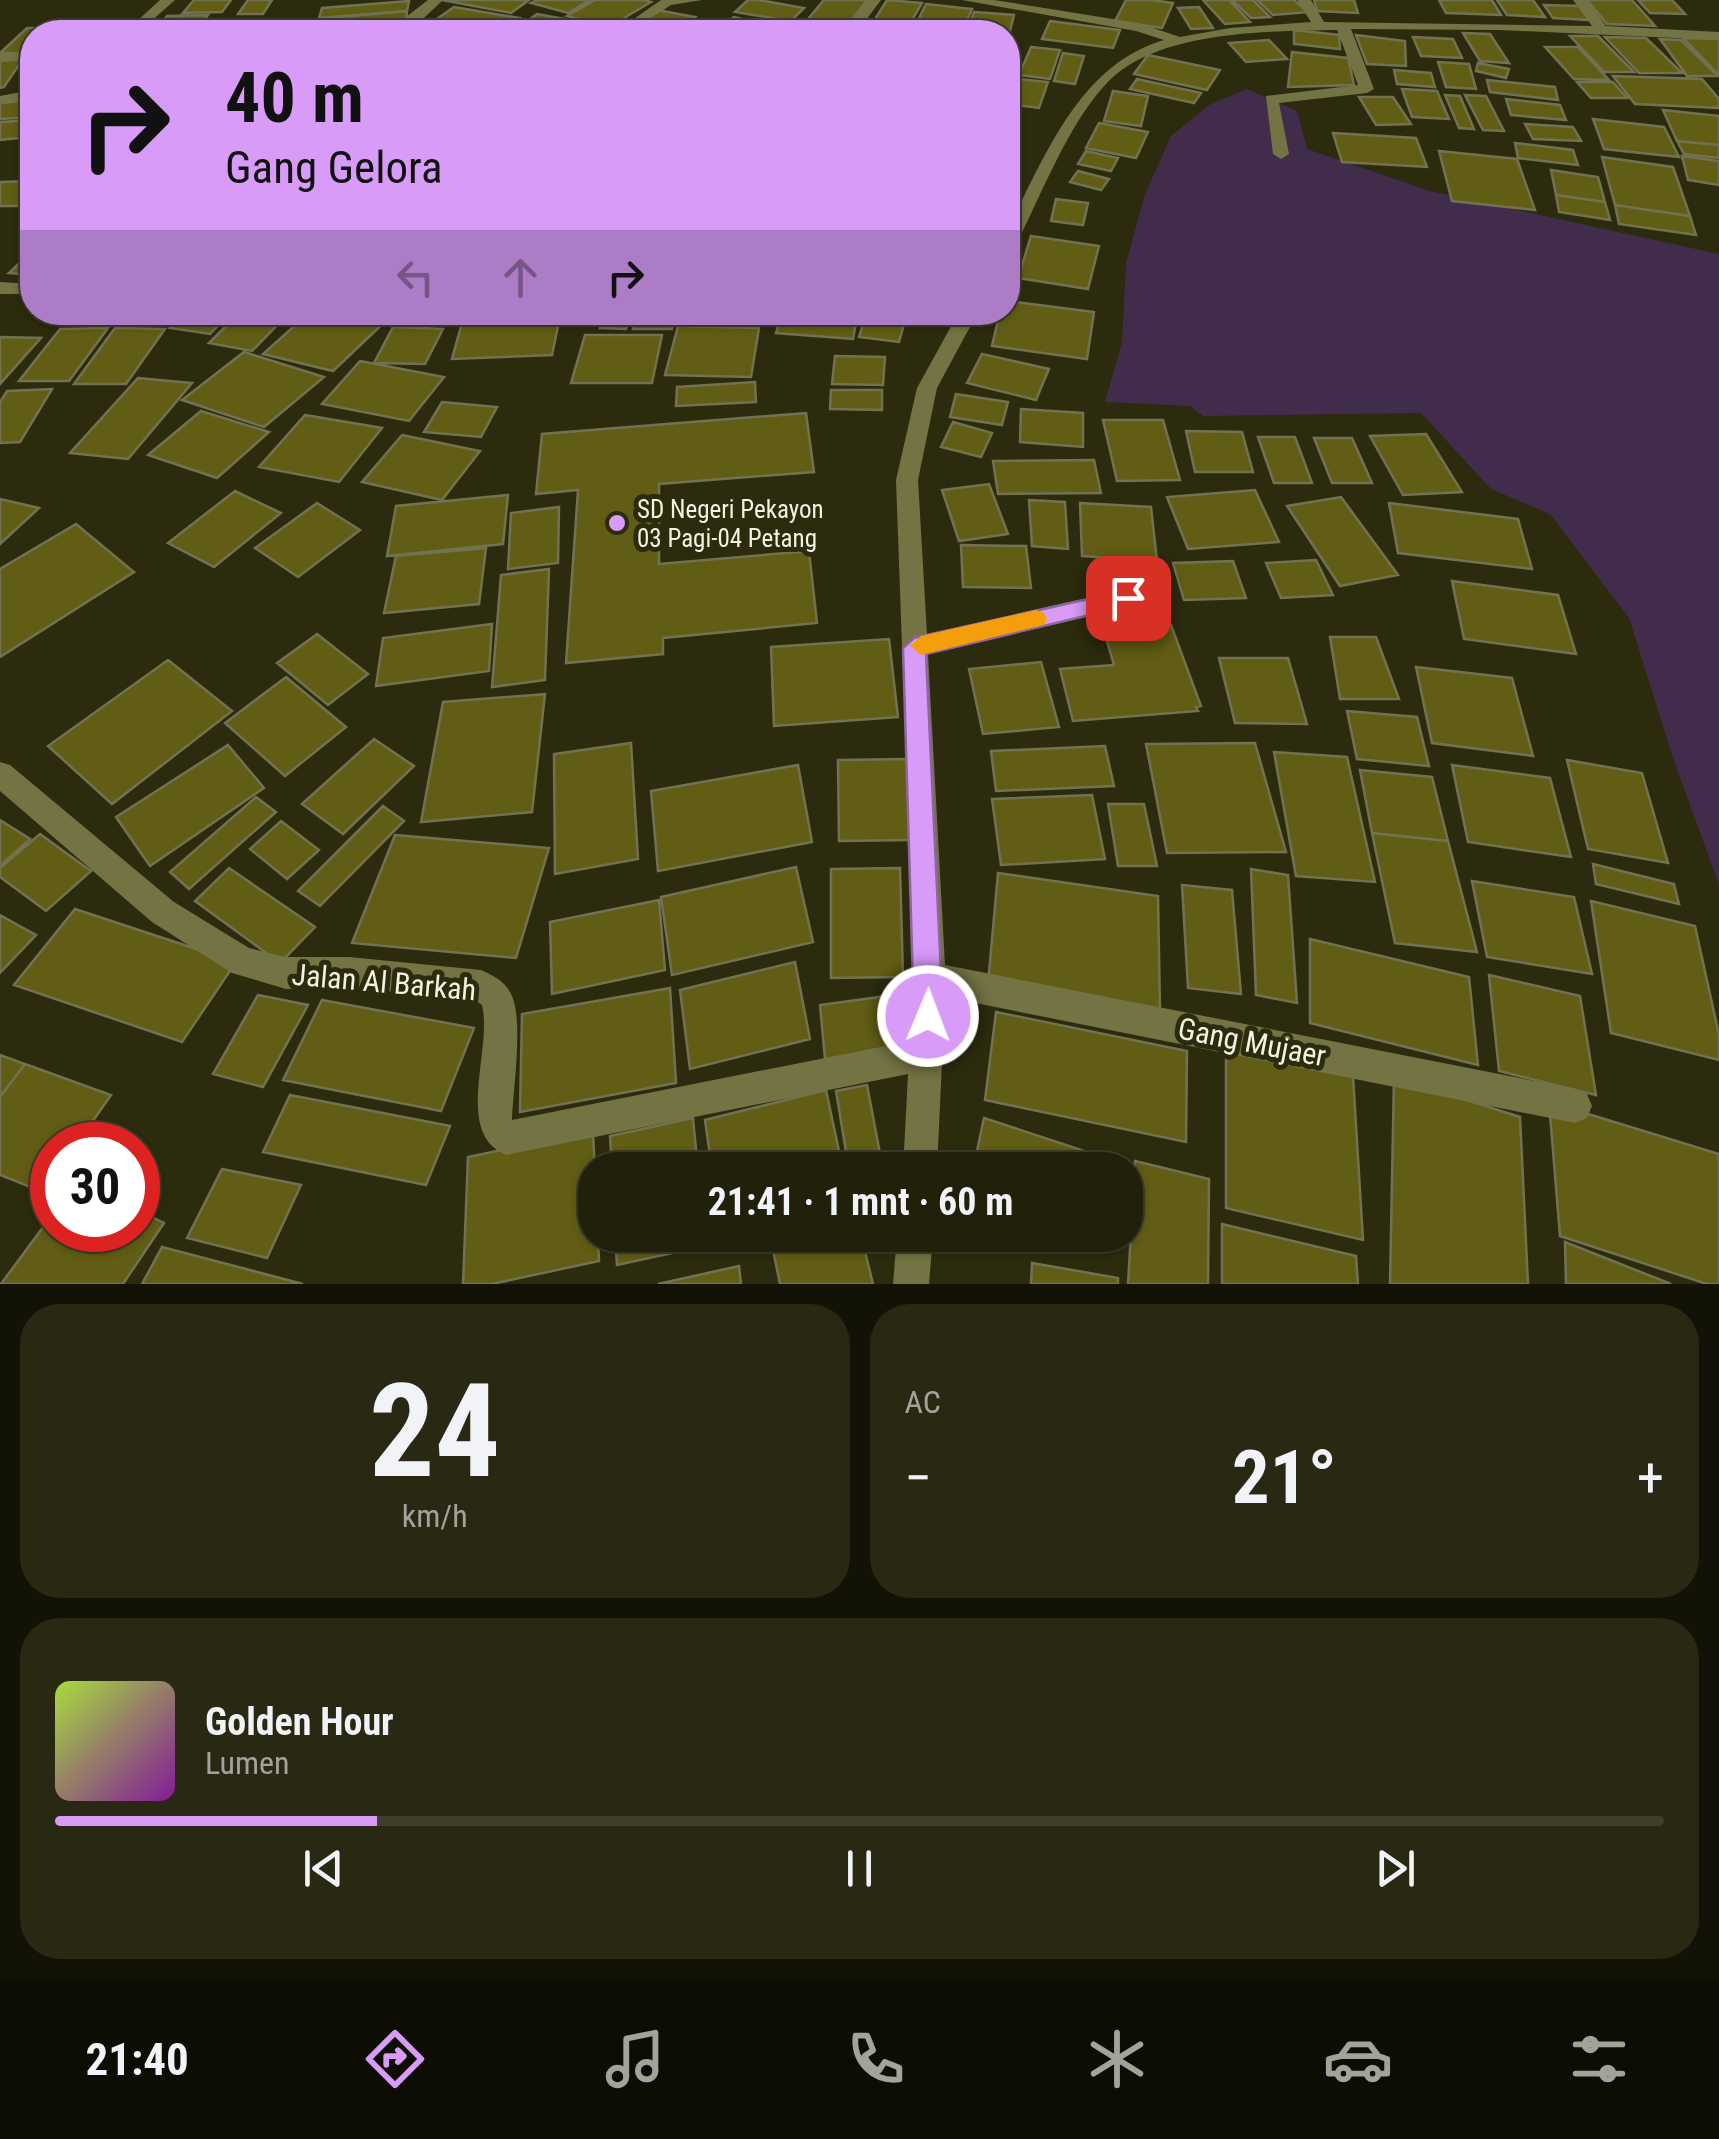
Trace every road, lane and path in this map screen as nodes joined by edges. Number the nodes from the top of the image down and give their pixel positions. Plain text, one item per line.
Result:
1 (168, 0) edge
2 (436, 0) edge
3 (695, 0) edge
4 (969, 0) edge
5 (1304, 0) edge
6 (1580, 0) edge
7 (1008, 2) edge
8 (145, 20) edge
9 (411, 20) edge
10 (638, 20) edge
11 (1319, 24) junction
12 (1342, 24) junction
13 (1603, 32) junction
14 (1719, 36) edge
15 (1175, 39) junction
16 (1281, 154) dead end
17 (1020, 221) edge
18 (962, 325) edge
19 (1128, 598) dead end
20 (914, 648) junction
21 (0, 774) edge
22 (930, 978) junction
23 (927, 1054) junction
24 (1575, 1106) dead end
25 (921, 1152) edge
26 (914, 1252) edge
27 (912, 1284) edge

1 - 8 street
2 - 9 street
3 - 10 street
4 - 7 street
5 - 11 street
6 - 13 street
7 - 15 street
11 - 12 street
11 - 15 street
12 - 13 street
12 - 16 street
13 - 14 street
15 - 17 street
18 - 20 street
19 - 20 street
20 - 22 street
21 - 23 street, Jalan Al Barkah
22 - 23 street
22 - 24 street, Gang Mujaer
23 - 25 street
26 - 27 street

